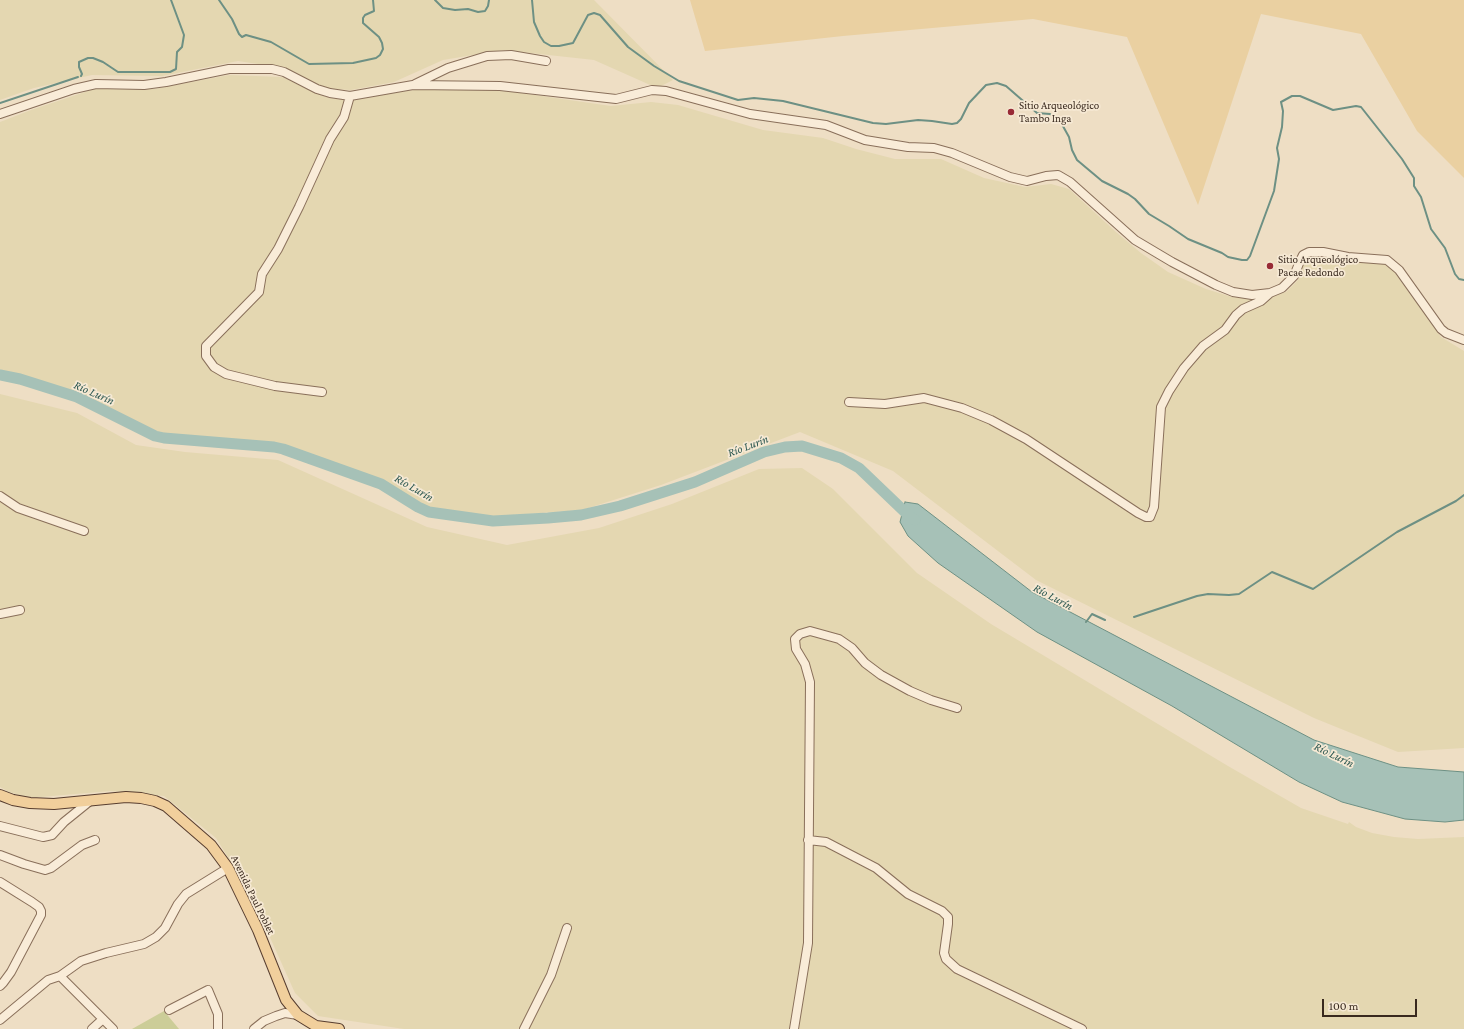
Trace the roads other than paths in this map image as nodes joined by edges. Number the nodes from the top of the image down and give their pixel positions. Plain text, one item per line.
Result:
1 (546, 61) dead end
2 (413, 85) junction
3 (350, 96) junction
4 (0, 114) edge
5 (1270, 293) junction
6 (1464, 340) edge
7 (322, 392) dead end
8 (850, 402) dead end
9 (0, 496) edge
10 (84, 530) dead end
11 (20, 610) dead end
12 (0, 614) edge
13 (957, 708) dead end
14 (0, 795) edge
15 (90, 801) junction
16 (0, 826) edge
17 (95, 840) dead end
18 (808, 840) junction
19 (0, 855) edge
20 (228, 868) junction
21 (0, 882) edge
22 (567, 928) dead end
23 (60, 976) junction
24 (0, 986) edge
25 (169, 1010) dead end
26 (298, 1014) junction
27 (103, 1019) junction
28 (0, 1020) edge
29 (316, 1027) edge
30 (92, 1029) edge
31 (113, 1029) edge
32 (218, 1029) edge
33 (254, 1029) edge
34 (340, 1029) edge
35 (524, 1029) edge
36 (794, 1029) edge
37 (1082, 1029) edge

1 - 2 street
2 - 3 street
2 - 5 street
3 - 4 street
3 - 7 street
5 - 6 street
5 - 8 street
9 - 10 street
11 - 12 street
13 - 18 street
14 - 15 main road, Avenida Paul Poblet
15 - 16 street
15 - 20 main road, Avenida Paul Poblet
17 - 19 street
18 - 36 street
18 - 37 street
20 - 23 street
20 - 26 main road, Avenida Paul Poblet
21 - 24 street
22 - 35 street
23 - 27 street
23 - 28 street
25 - 32 street
26 - 29 main road, Avenida Paul Poblet
26 - 33 street
27 - 30 street
27 - 31 street
29 - 34 main road, Avenida Paul Poblet

